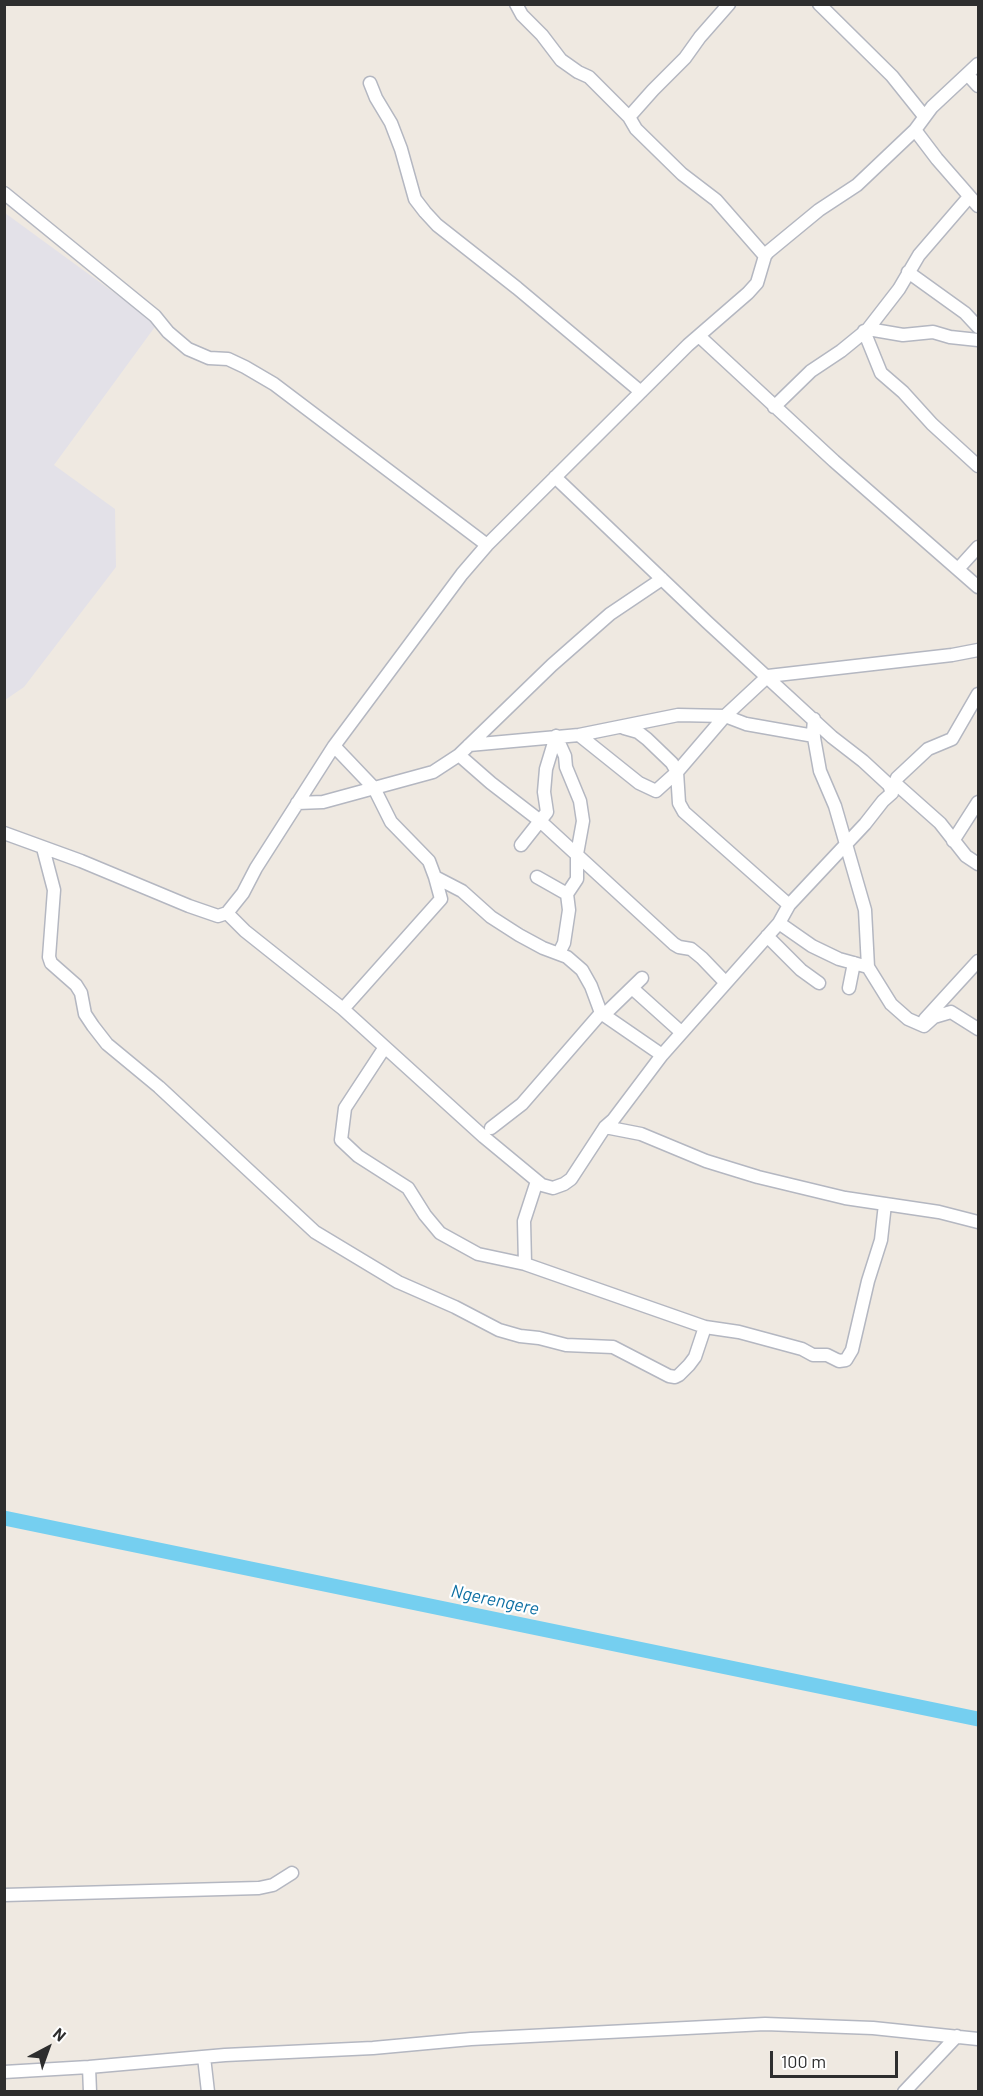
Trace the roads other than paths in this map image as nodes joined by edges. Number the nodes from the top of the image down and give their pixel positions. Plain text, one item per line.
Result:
1 (516, 4) edge
2 (729, 4) edge
3 (819, 4) edge
4 (978, 64) edge
5 (968, 75) junction
6 (370, 82) dead end
7 (978, 86) edge
8 (924, 116) junction
9 (629, 117) junction
10 (915, 130) junction
11 (4, 193) edge
12 (969, 196) junction
13 (978, 206) edge
14 (765, 256) junction
15 (908, 272) junction
16 (978, 327) edge
17 (866, 330) junction
18 (699, 336) junction
19 (978, 340) edge
20 (641, 392) junction
21 (774, 407) junction
22 (977, 461) edge
23 (555, 477) junction
24 (487, 545) junction
25 (978, 547) edge
26 (958, 569) junction
27 (662, 579) junction
28 (978, 587) edge
29 (978, 650) edge
30 (768, 676) junction
31 (978, 694) edge
32 (725, 716) junction
33 (814, 719) junction
34 (623, 727) junction
35 (579, 735) junction
36 (556, 736) junction
37 (814, 736) junction
38 (469, 745) junction
39 (334, 746) junction
40 (459, 755) junction
41 (676, 772) junction
42 (892, 784) junction
43 (374, 788) junction
44 (978, 802) edge
45 (297, 803) junction
46 (541, 822) junction
47 (4, 833) edge
48 (953, 841) junction
49 (520, 845) dead end
50 (845, 845) junction
51 (43, 848) junction
52 (577, 854) junction
53 (978, 864) edge
54 (435, 877) junction
55 (537, 878) dead end
56 (567, 894) junction
57 (789, 905) junction
58 (227, 913) junction
59 (779, 922) junction
60 (766, 936) junction
61 (560, 953) junction
62 (978, 961) edge
63 (854, 963) junction
64 (868, 967) junction
65 (642, 978) dead end
66 (725, 982) junction
67 (819, 983) dead end
68 (632, 988) junction
69 (849, 988) dead end
70 (343, 1009) junction
71 (605, 1012) junction
72 (920, 1024) junction
73 (978, 1029) edge
74 (681, 1032) junction
75 (385, 1047) junction
76 (662, 1055) junction
77 (605, 1126) junction
78 (491, 1128) dead end
79 (537, 1181) junction
80 (885, 1204) junction
81 (978, 1221) edge
82 (525, 1264) junction
83 (705, 1327) junction
84 (292, 1873) dead end
85 (4, 1895) edge
86 (957, 2036) junction
87 (978, 2039) edge
88 (204, 2057) junction
89 (89, 2067) junction
90 (4, 2072) edge
91 (90, 2091) edge
92 (208, 2091) edge
93 (904, 2091) edge

1 - 9 street
2 - 9 street
3 - 8 street
4 - 5 street
5 - 7 street
5 - 8 street
6 - 20 street
8 - 10 street
9 - 14 street
10 - 12 street
10 - 14 street
11 - 24 street
12 - 13 street
12 - 15 street
14 - 18 street
15 - 16 street
15 - 17 street
17 - 19 street
17 - 21 street
17 - 22 street
18 - 20 street
18 - 21 street
20 - 23 street
21 - 26 street
23 - 24 street
23 - 27 street
24 - 39 street
25 - 26 street
26 - 28 street
27 - 30 street
27 - 38 street
29 - 30 street
30 - 32 street
30 - 33 street
31 - 42 street
32 - 34 street
32 - 37 street
32 - 41 street
33 - 37 street
33 - 42 street
34 - 35 street
34 - 41 street
35 - 36 street
35 - 41 street
36 - 38 street
36 - 46 street
36 - 52 street
37 - 50 street
38 - 40 street
39 - 43 street
39 - 45 street
40 - 43 street
40 - 46 street
41 - 57 street
42 - 48 street
42 - 50 street
43 - 45 street
43 - 54 street
44 - 48 street
45 - 58 street
46 - 49 street
46 - 52 street
47 - 51 street
48 - 53 street
50 - 57 street
50 - 64 street
51 - 58 street
51 - 83 street
52 - 56 street
52 - 66 street
54 - 61 street
54 - 70 street
55 - 56 street
56 - 61 street
57 - 59 street
58 - 70 street
59 - 60 street
59 - 63 street
60 - 66 street
60 - 67 street
61 - 71 street
62 - 72 street
63 - 64 street
63 - 69 street
64 - 72 street
65 - 68 street
66 - 74 street
68 - 71 street
68 - 74 street
70 - 75 street
71 - 76 street
71 - 78 street
72 - 73 street
74 - 76 street
75 - 79 street
75 - 82 street
76 - 77 street
77 - 79 street
77 - 80 street
79 - 82 street
80 - 81 street
80 - 83 street
82 - 83 street
84 - 85 street
86 - 87 street
86 - 88 street
86 - 93 street
88 - 89 street
88 - 92 street
89 - 90 street
89 - 91 street

